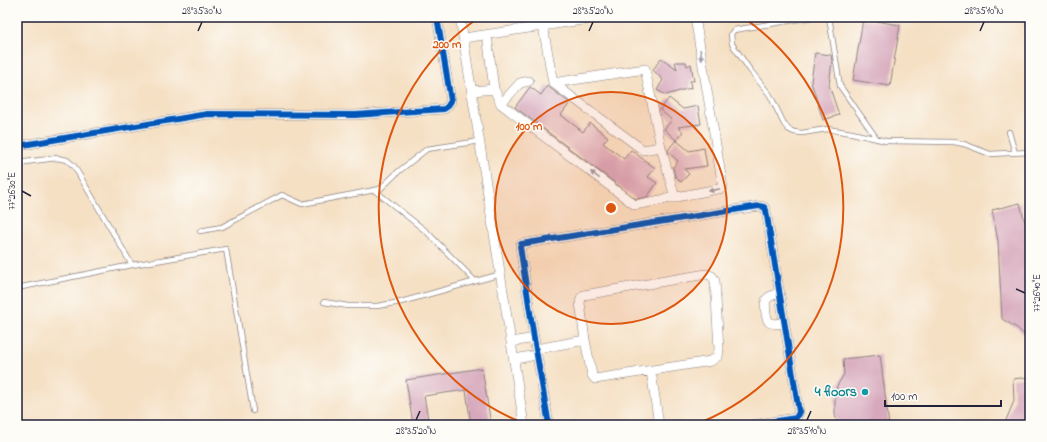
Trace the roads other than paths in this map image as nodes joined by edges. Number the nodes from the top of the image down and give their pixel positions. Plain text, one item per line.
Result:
1 (437, 17) edge
2 (460, 17) edge
3 (602, 17) edge
4 (695, 17) edge
5 (812, 17) edge
6 (829, 17) edge
7 (1029, 17) edge
8 (1030, 23) edge
9 (543, 26) junction
10 (487, 35) junction
11 (464, 38) junction
12 (529, 81) dead end
13 (553, 83) junction
14 (494, 88) junction
15 (472, 91) junction
16 (501, 104) junction
17 (1009, 132) dead end
18 (877, 139) junction
19 (480, 141) junction
20 (17, 146) edge
21 (661, 147) junction
22 (1030, 152) edge
23 (1015, 153) junction
24 (17, 163) edge
25 (374, 190) junction
26 (675, 198) junction
27 (200, 231) dead end
28 (132, 265) junction
29 (501, 274) junction
30 (475, 281) junction
31 (17, 288) edge
32 (780, 292) junction
33 (324, 302) dead end
34 (785, 323) junction
35 (534, 338) junction
36 (585, 340) junction
37 (512, 342) junction
38 (535, 353) junction
39 (515, 359) junction
40 (651, 371) junction
41 (253, 411) dead end
42 (524, 425) edge
43 (549, 425) edge
44 (659, 425) edge
45 (751, 425) edge

1 - 20 street
2 - 11 street
3 - 9 street
4 -> 26 street
5 - 18 lane
6 - 18 lane
7 - 8 street
9 - 10 street
9 - 13 street
10 - 11 street
10 - 14 street
11 - 15 street
12 - 16 street
13 - 21 street
13 - 21 street
14 - 15 street
14 - 16 street
15 - 19 street
26 -> 16 street
17 - 23 lane
18 - 23 lane
19 - 25 lane
19 - 29 street
21 - 26 street
22 - 23 lane
24 - 28 lane
25 - 27 lane
25 - 30 lane
28 - 31 lane
28 - 41 lane
29 - 30 lane
29 - 37 street
30 - 33 lane
32 - 34 street
32 - 34 street
32 - 35 street
34 - 45 street
35 - 37 street
35 - 38 street
36 - 38 street
36 - 40 street
36 - 40 street
37 - 39 street
38 - 39 street
38 - 43 street
39 - 42 street
40 - 44 street

